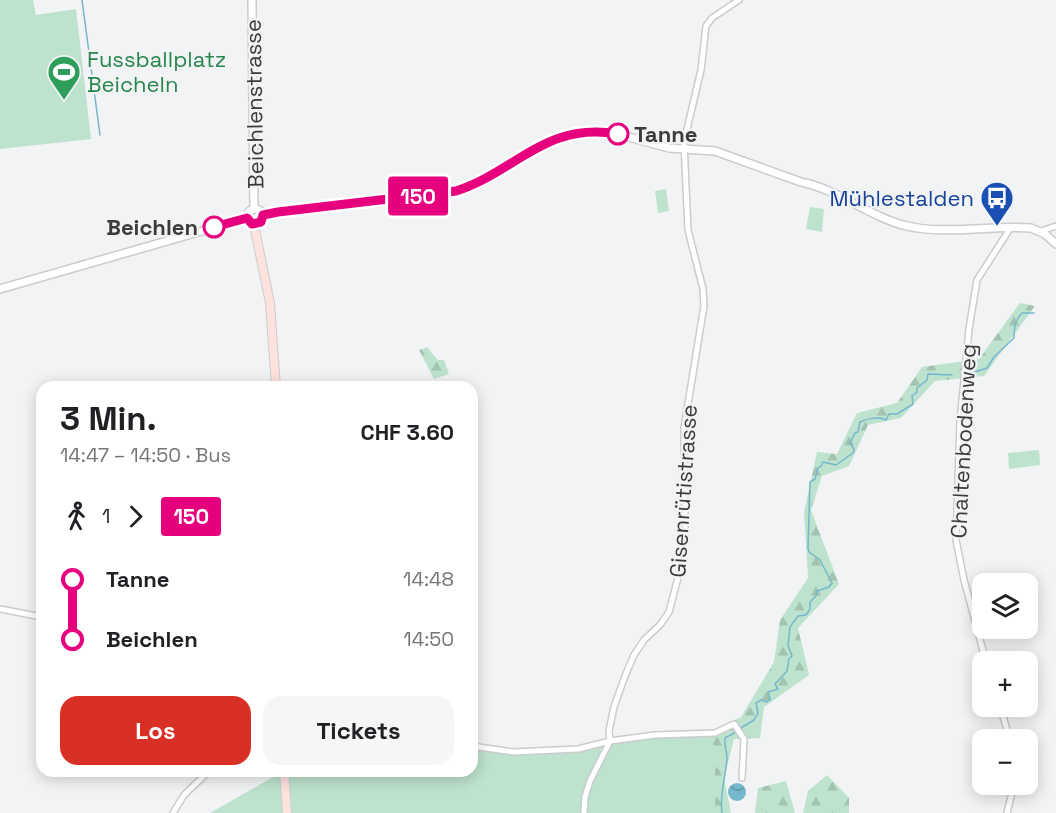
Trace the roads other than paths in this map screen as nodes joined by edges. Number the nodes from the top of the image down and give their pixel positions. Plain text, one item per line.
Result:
1 (252, 0) edge
2 (739, 0) edge
3 (684, 149) junction
4 (254, 208) junction
5 (263, 215) junction
6 (247, 218) junction
7 (255, 225) junction
8 (1056, 226) edge
9 (1011, 227) junction
10 (1041, 231) junction
11 (1056, 244) edge
12 (0, 290) edge
13 (276, 381) edge
14 (0, 609) edge
15 (36, 616) edge
16 (983, 651) edge
17 (610, 741) junction
18 (478, 747) edge
19 (202, 777) edge
20 (284, 777) edge
21 (742, 778) dead end
22 (1011, 795) edge
23 (173, 813) edge
24 (287, 813) edge
25 (584, 813) edge
26 (1007, 813) edge

1 - 4 street, Beichlenstrasse
2 - 3 street, Gisenrütistrasse
3 - 5 street
3 - 9 street
3 - 17 street, Gisenrütistrasse
4 - 5 street
4 - 6 street
5 - 7 street
6 - 7 street
6 - 12 street
7 - 13 main road
8 - 10 street
9 - 10 street
9 - 16 street, Chaltenbodenweg
10 - 11 street
14 - 15 street
17 - 18 street
17 - 21 street
17 - 25 street, Gisenrütistrasse
19 - 23 street
20 - 24 main road
22 - 26 street

